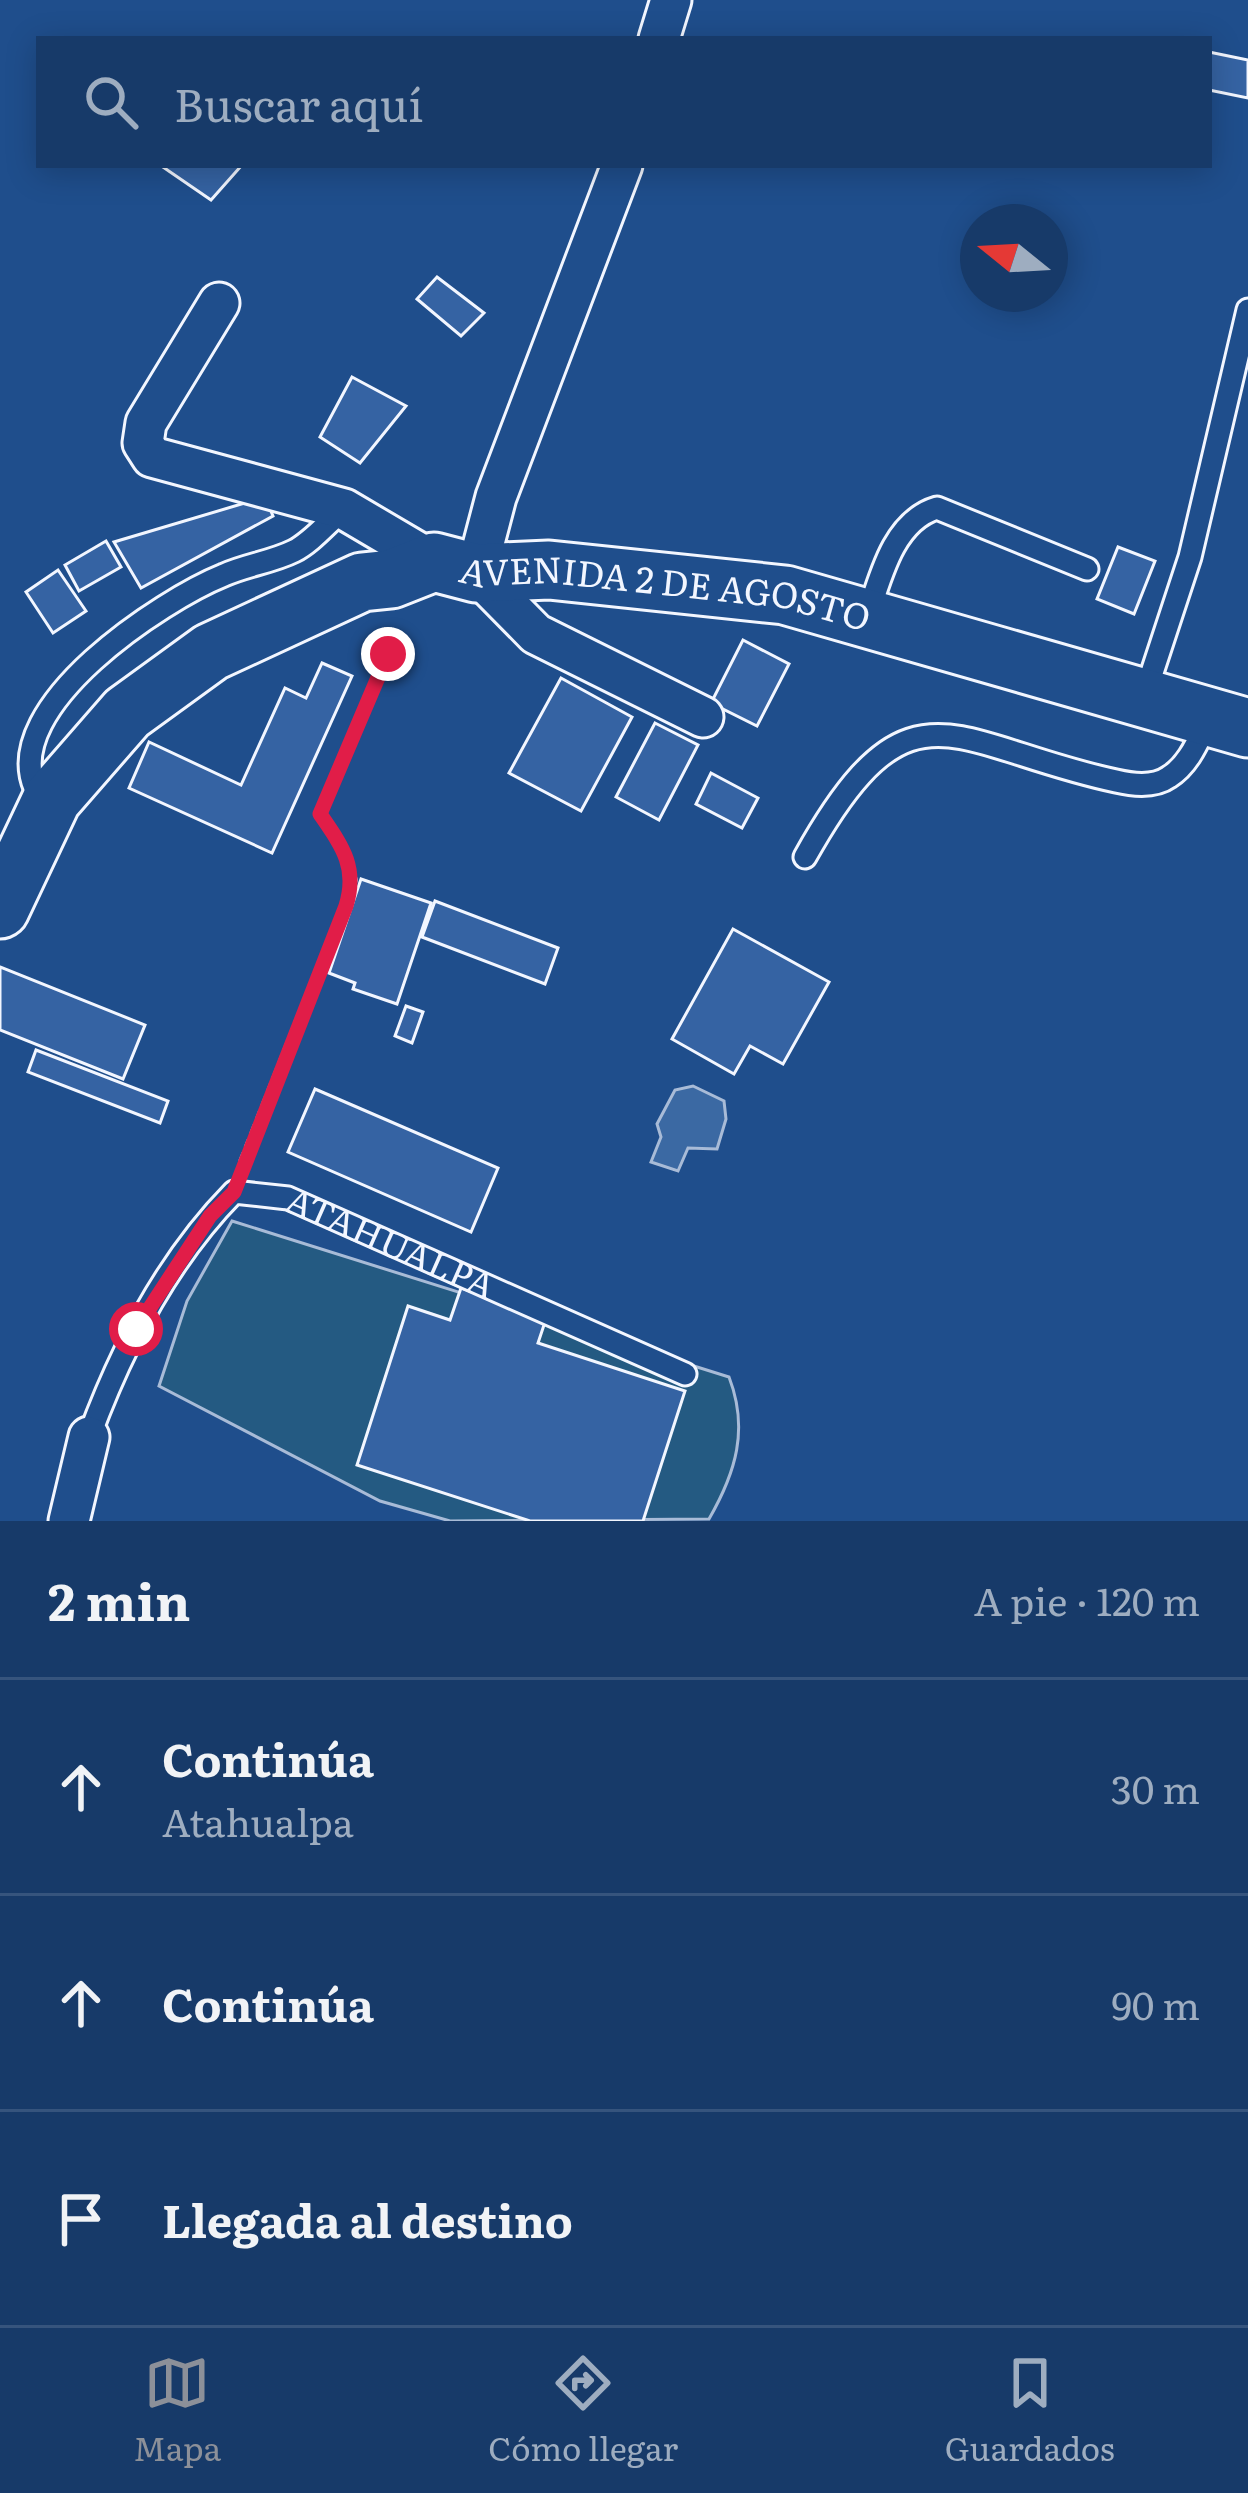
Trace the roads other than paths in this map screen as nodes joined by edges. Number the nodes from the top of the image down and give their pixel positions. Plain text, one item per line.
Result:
1 (671, 0) edge
2 (660, 36) edge
3 (621, 168) edge
4 (219, 303) dead end
5 (1248, 310) edge
6 (344, 509) junction
7 (455, 568) junction
8 (1087, 569) dead end
9 (867, 618) junction
10 (1144, 698) junction
11 (703, 717) dead end
12 (1229, 722) edge
13 (52, 799) junction
14 (806, 857) dead end
15 (0, 909) edge
16 (685, 1374) dead end
17 (89, 1437) joint
18 (69, 1521) edge

1 - 2 street
3 - 7 street
4 - 6 street
5 - 10 lane
6 - 7 street
6 - 13 lane
7 - 9 main road, AVENIDA 2 DE AGOSTO
7 - 11 street
7 - 13 main road, AVENIDA 2 DE AGOSTO
8 - 9 lane
9 - 10 main road, AVENIDA 2 DE AGOSTO
10 - 12 main road, AVENIDA 2 DE AGOSTO
12 - 14 lane
13 - 15 main road, AVENIDA 2 DE AGOSTO
16 - 17 lane, ATAHUALPA
17 - 18 street, ATAHUALPA

